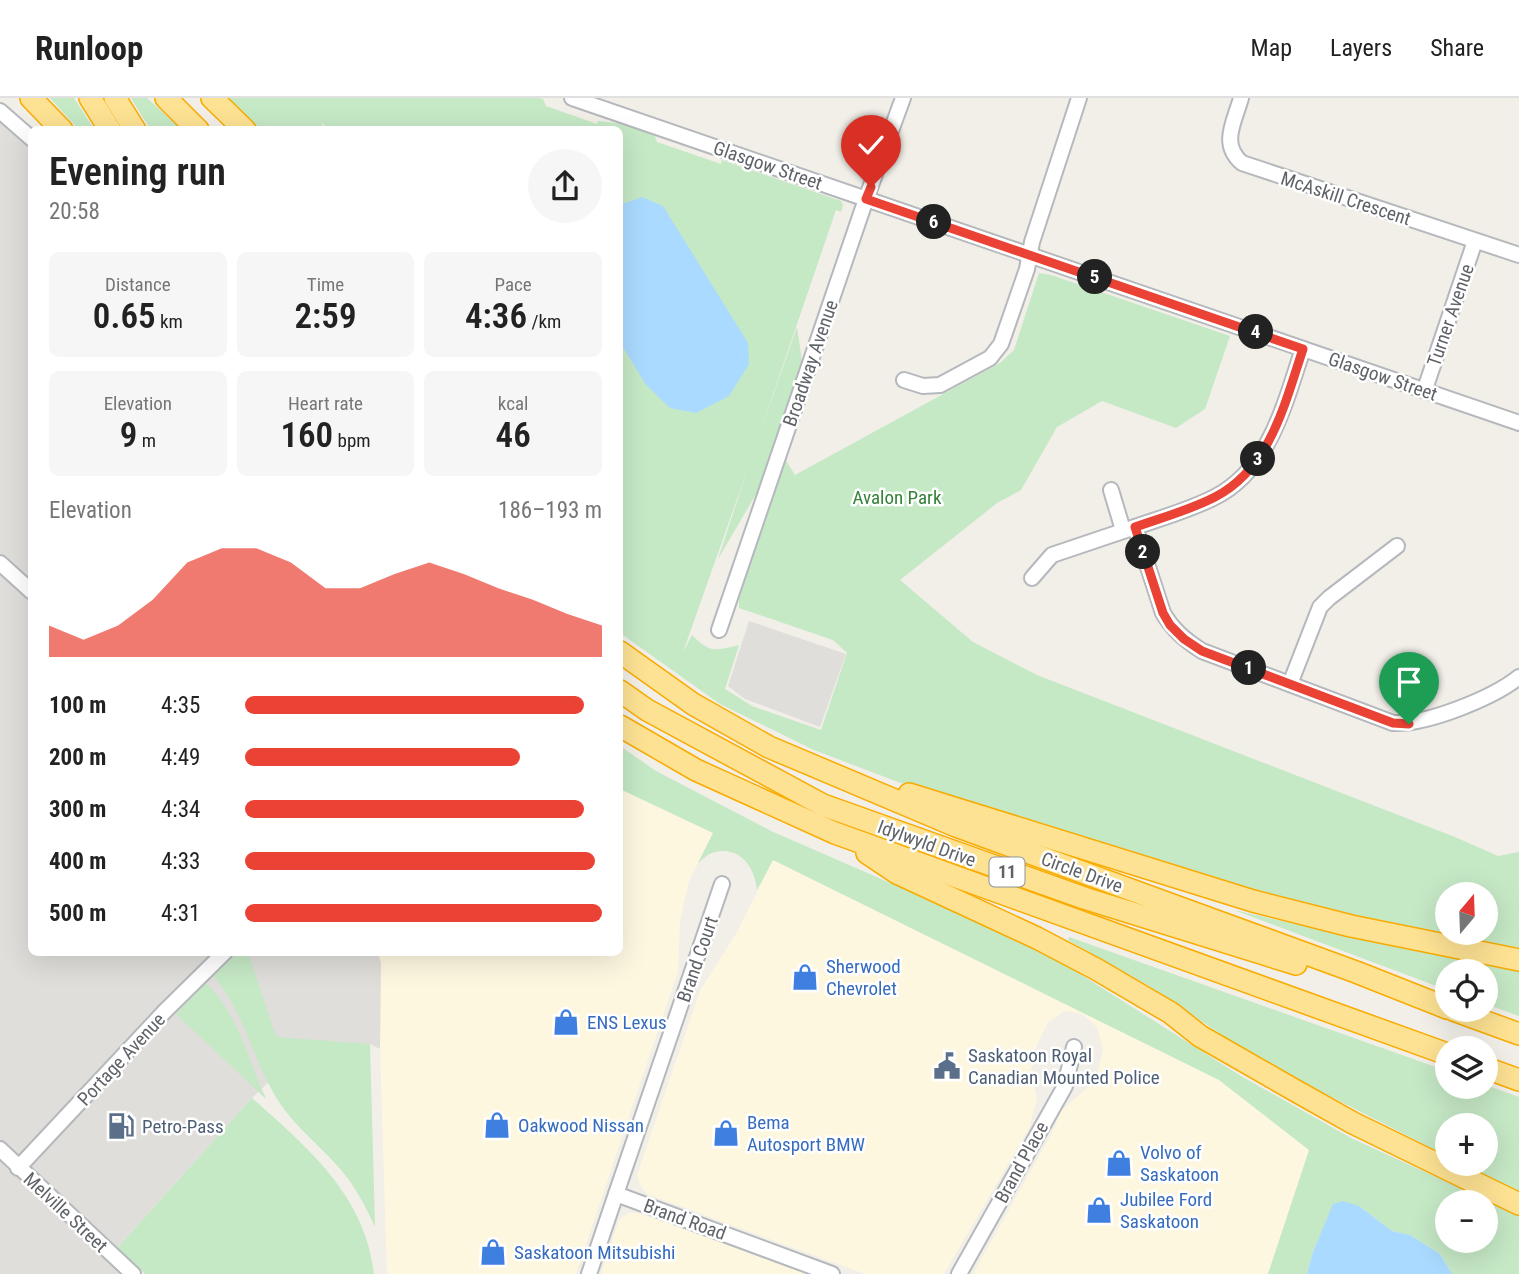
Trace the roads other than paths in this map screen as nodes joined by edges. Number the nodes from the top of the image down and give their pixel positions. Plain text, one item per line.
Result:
1 (31, 98) edge
2 (90, 98) edge
3 (115, 98) edge
4 (166, 98) edge
5 (212, 98) edge
6 (572, 98) edge
7 (903, 98) edge
8 (1079, 98) edge
9 (1241, 98) edge
10 (0, 111) edge
11 (58, 126) edge
12 (108, 126) edge
13 (132, 126) edge
14 (194, 126) edge
15 (241, 126) edge
16 (28, 136) edge
17 (866, 199) junction
18 (1475, 241) junction
19 (1031, 255) junction
20 (1519, 255) edge
21 (1303, 349) junction
22 (904, 380) dead end
23 (1425, 389) junction
24 (1519, 423) edge
25 (1111, 490) dead end
26 (1129, 528) junction
27 (1397, 546) dead end
28 (0, 563) edge
29 (1032, 578) dead end
30 (28, 588) edge
31 (719, 630) dead end
32 (623, 654) edge
33 (1519, 677) edge
34 (1290, 684) junction
35 (623, 693) edge
36 (623, 728) edge
37 (813, 766) junction
38 (835, 833) junction
39 (722, 884) dead end
40 (221, 956) edge
41 (1519, 960) edge
42 (1417, 996) junction
43 (1435, 1003) edge
44 (1486, 1022) edge
45 (1519, 1034) edge
46 (1074, 1047) dead end
47 (1435, 1050) edge
48 (1498, 1072) edge
49 (1519, 1080) edge
50 (0, 1149) edge
51 (18, 1168) junction
52 (616, 1194) junction
53 (1519, 1204) edge
54 (133, 1274) edge
55 (589, 1274) edge
56 (832, 1274) edge
57 (959, 1274) edge

1 - 11 highway
2 - 12 highway
3 - 13 highway
4 - 14 highway
5 - 15 highway
6 - 17 street, Glasgow Street
7 - 17 street, Broadway Avenue
8 - 19 street
9 - 18 street, McAskill Crescent
10 - 16 street
17 - 19 street, Glasgow Street
17 - 31 street, Broadway Avenue
18 - 20 street, McAskill Crescent
18 - 23 street, Turner Avenue
19 - 21 street, Glasgow Street
19 - 22 street
21 - 23 street, Glasgow Street
21 - 26 street
23 - 24 street, Glasgow Street
25 - 26 street
26 - 29 street
26 - 34 street
27 - 34 street
28 - 30 street
32 - 37 highway, Circle Drive / 11
33 - 34 street
35 - 42 highway, Idylwyld Drive / 11
36 - 38 highway, 11
37 - 41 highway
37 - 42 highway, Circle Drive / 11
38 - 47 highway, 11
38 - 53 highway
39 - 52 street, Brand Court
40 - 51 street, Portage Avenue
42 - 43 highway, Circle Drive / 11
44 - 45 highway
46 - 57 street, Brand Place
48 - 49 highway
50 - 51 street, Melville Street
51 - 54 street, Melville Street
52 - 55 street
52 - 56 street, Brand Road

